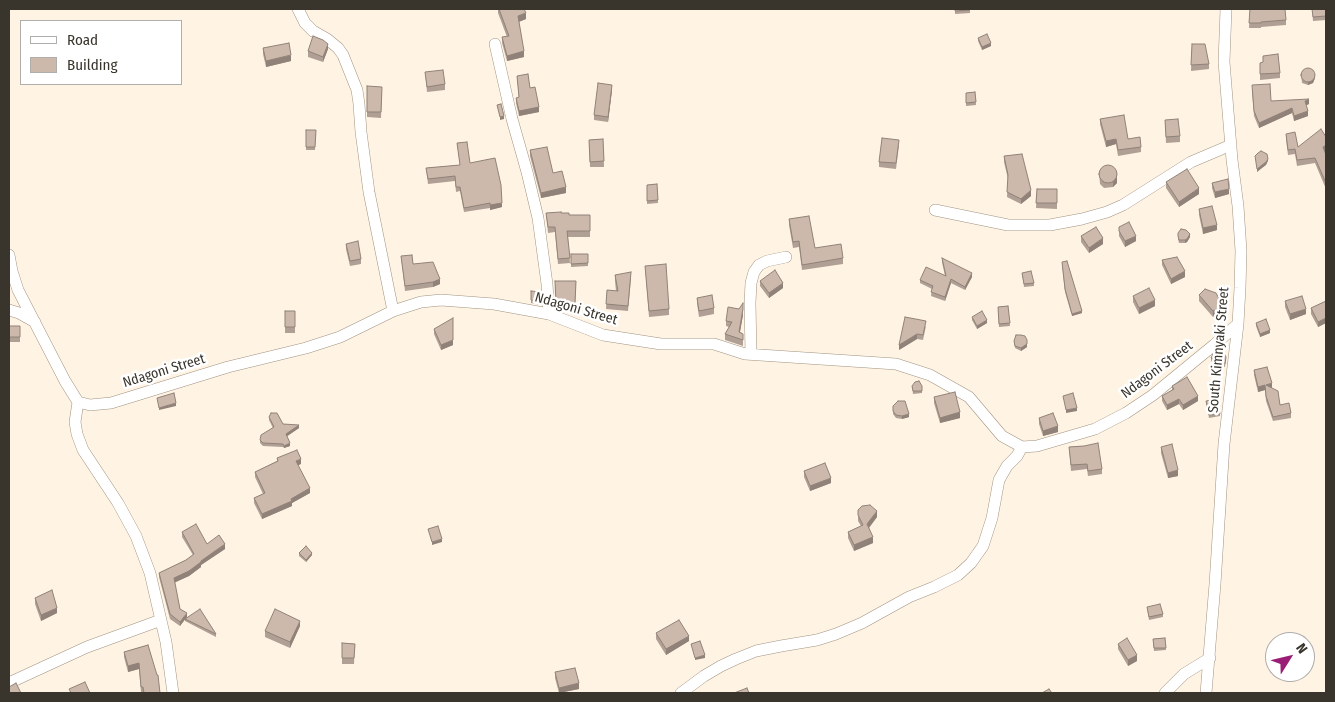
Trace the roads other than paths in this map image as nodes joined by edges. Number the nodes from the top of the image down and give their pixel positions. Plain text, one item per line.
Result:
1 (298, 9) edge
2 (1226, 9) edge
3 (495, 44) dead end
4 (1231, 145) junction
5 (935, 210) dead end
6 (9, 255) edge
7 (786, 257) dead end
8 (9, 310) edge
9 (393, 311) junction
10 (550, 314) junction
11 (34, 322) junction
12 (1238, 324) junction
13 (751, 354) junction
14 (78, 402) junction
15 (1022, 447) junction
16 (161, 620) junction
17 (1210, 658) junction
18 (11, 682) dead end
19 (173, 693) edge
20 (681, 693) edge
21 (1165, 693) edge
22 (1206, 693) edge

1 - 9 street
2 - 4 street, South Kimnyaki Street
3 - 10 street
4 - 5 street
4 - 12 street, South Kimnyaki Street
6 - 11 street
7 - 13 street
8 - 11 street
9 - 10 street, Ndagoni Street
9 - 14 street, Ndagoni Street
10 - 13 street, Ndagoni Street
11 - 14 street
12 - 15 street, Ndagoni Street
12 - 17 street, South Kimnyaki Street
13 - 15 street, Ndagoni Street
14 - 16 street
15 - 20 street
16 - 18 street
16 - 19 street
17 - 21 street
17 - 22 street, South Kimnyaki Street

